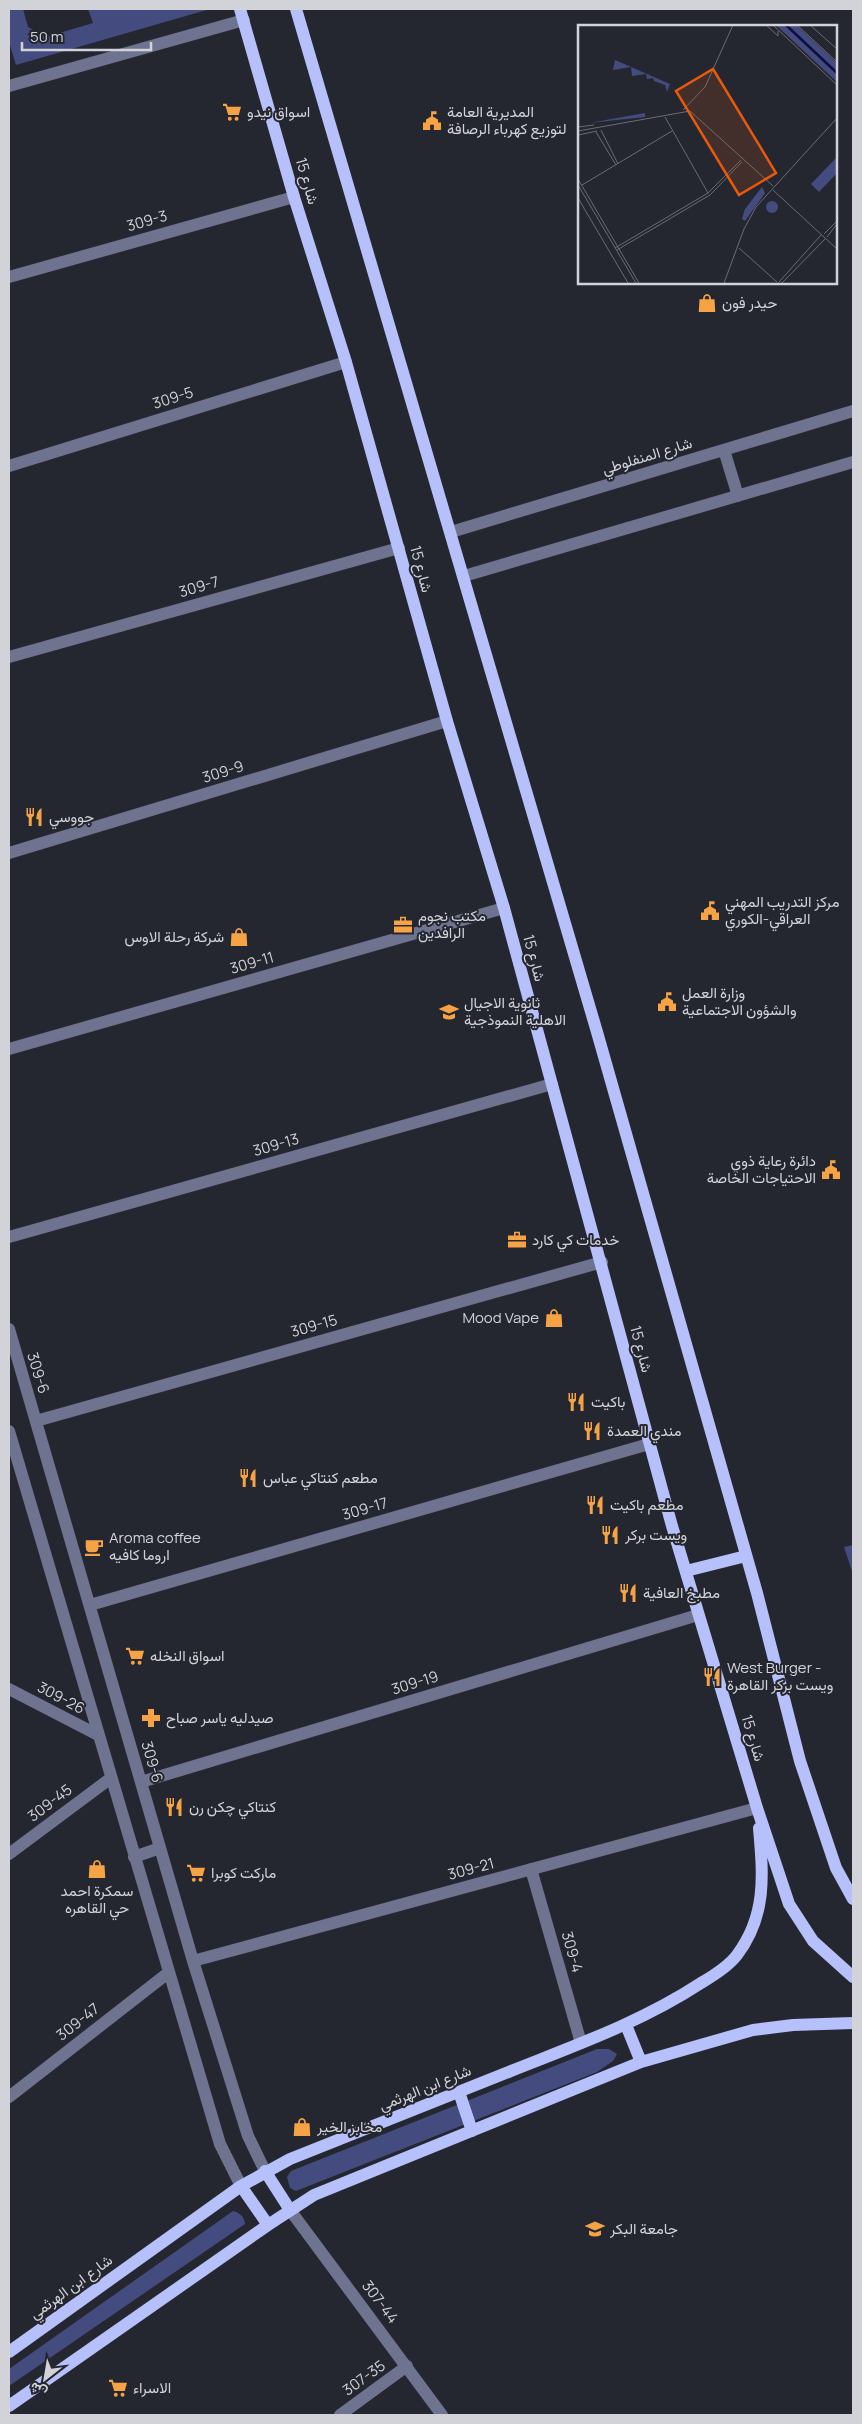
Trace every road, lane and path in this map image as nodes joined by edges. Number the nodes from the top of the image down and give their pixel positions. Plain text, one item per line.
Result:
1 (296, 9) edge
2 (242, 14) edge
3 (9, 86) edge
4 (294, 197) junction
5 (9, 278) edge
6 (346, 362) junction
7 (853, 411) edge
8 (724, 450) junction
9 (853, 462) edge
10 (9, 466) edge
11 (738, 496) junction
12 (451, 532) junction
13 (398, 548) junction
14 (464, 576) junction
15 (9, 657) edge
16 (447, 721) junction
17 (9, 853) edge
18 (504, 908) junction
19 (9, 1049) edge
20 (552, 1084) junction
21 (9, 1237) edge
22 (602, 1262) junction
23 (9, 1329) edge
24 (12, 1353) edge
25 (36, 1421) junction
26 (9, 1431) edge
27 (649, 1444) junction
28 (746, 1556) junction
29 (686, 1571) junction
30 (90, 1605) junction
31 (698, 1615) junction
32 (9, 1689) edge
33 (98, 1735) junction
34 (111, 1778) junction
35 (141, 1782) junction
36 (757, 1808) junction
37 (160, 1848) junction
38 (9, 1854) edge
39 (134, 1856) junction
40 (531, 1869) junction
41 (853, 1899) edge
42 (194, 1961) junction
43 (168, 1973) junction
44 (853, 1976) edge
45 (853, 2023) edge
46 (626, 2025) junction
47 (581, 2043) junction
48 (641, 2062) junction
49 (459, 2092) junction
50 (9, 2097) edge
51 (472, 2131) junction
52 (265, 2172) junction
53 (241, 2186) junction
54 (290, 2210) junction
55 (268, 2225) junction
56 (9, 2352) edge
57 (407, 2366) junction
58 (9, 2406) edge
59 (340, 2415) edge
60 (442, 2415) edge

1 - 12 main road
2 - 3 street
2 - 4 main road, شارع 15
4 - 5 street, 309-3
4 - 6 main road, شارع 15
6 - 10 street, 309-5
6 - 13 main road, شارع 15
7 - 8 street, شارع المنفلوطي
8 - 11 street
8 - 12 street, شارع المنفلوطي
9 - 11 street
11 - 14 street
12 - 14 main road
13 - 15 street, 309-7
13 - 16 main road, شارع 15
14 - 28 main road
16 - 17 street, 309-9
16 - 18 main road, شارع 15
18 - 19 street, 309-11
18 - 20 main road, شارع 15
20 - 21 street, 309-13
20 - 22 main road, شارع 15
22 - 25 street, 309-15
22 - 27 main road, شارع 15
23 - 24 street, 309-6
24 - 25 street, 309-6
25 - 30 street, 309-6
26 - 33 street
27 - 29 main road, شارع 15
27 - 30 street, 309-17
28 - 29 main road
28 - 41 main road
29 - 31 main road, شارع 15
30 - 35 street, 309-6
31 - 35 street, 309-19
31 - 36 main road, شارع 15
32 - 33 street, 309-26
33 - 34 street
34 - 38 street, 309-45
34 - 39 street
35 - 37 street, 309-6
36 - 40 street, 309-21
36 - 44 main road, شارع 15
36 - 46 main road, شارع ابن الهرثمي
37 - 39 street
37 - 42 street, 309-6
39 - 43 street
40 - 42 street, 309-21
40 - 47 street, 309-4
42 - 52 street, 309-6
43 - 50 street, 309-47
43 - 53 street
45 - 48 main road
46 - 47 main road, شارع ابن الهرثمي
46 - 48 main road
47 - 49 main road, شارع ابن الهرثمي
48 - 51 main road
49 - 51 main road
49 - 52 main road, شارع ابن الهرثمي
51 - 54 main road
52 - 53 main road, شارع ابن الهرثمي
52 - 54 main road
53 - 55 main road
53 - 56 main road, شارع ابن الهرثمي
54 - 55 main road
54 - 57 street, 307-44
55 - 58 main road
57 - 59 street, 307-35
57 - 60 street, 307-44

